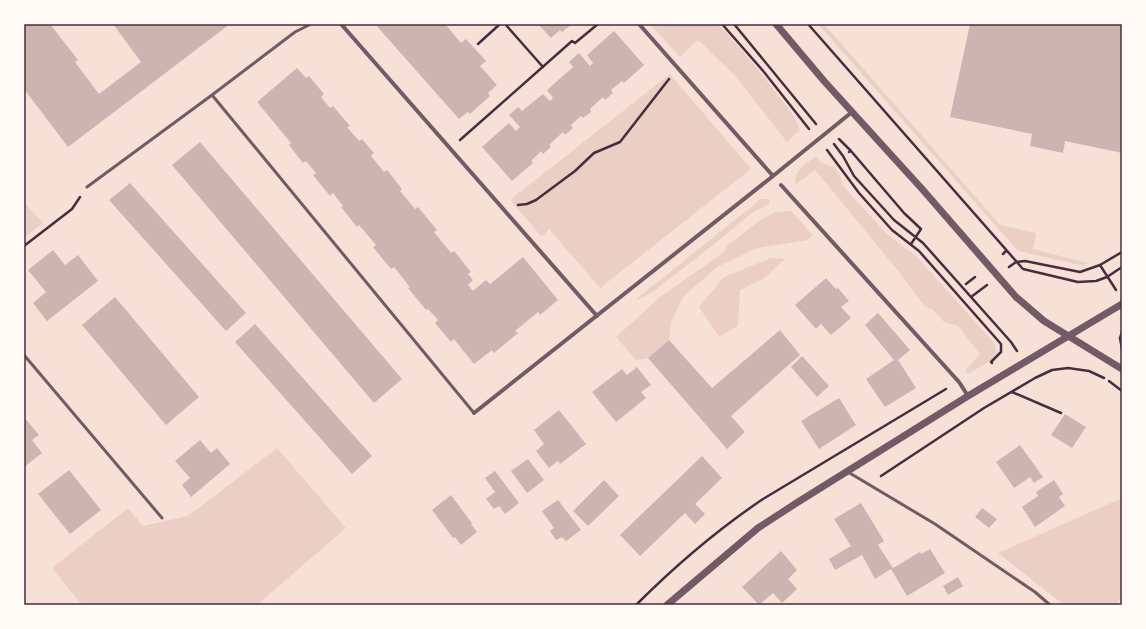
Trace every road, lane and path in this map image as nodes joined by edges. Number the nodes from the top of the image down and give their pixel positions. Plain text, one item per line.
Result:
1 (311, 24) edge
2 (342, 24) edge
3 (492, 24) edge
4 (500, 24) edge
5 (505, 24) edge
6 (598, 24) edge
7 (639, 24) edge
8 (722, 24) edge
9 (734, 24) edge
10 (776, 24) edge
11 (808, 24) edge
12 (495, 28) junction
13 (478, 44) dead end
14 (543, 67) junction
15 (678, 68) junction
16 (212, 95) junction
17 (852, 112) junction
18 (825, 134) junction
19 (465, 135) dead end
20 (818, 140) junction
21 (851, 151) dead end
22 (773, 176) junction
23 (781, 185) dead end
24 (86, 187) joint
25 (501, 207) junction
26 (916, 237) junction
27 (911, 244) junction
28 (24, 246) edge
29 (1006, 251) junction
30 (1122, 252) edge
31 (1003, 254) dead end
32 (1016, 262) junction
33 (1012, 265) dead end
34 (1100, 265) junction
35 (1122, 267) edge
36 (975, 277) dead end
37 (1107, 277) junction
38 (966, 284) dead end
39 (984, 288) dead end
40 (1115, 289) dead end
41 (959, 290) dead end
42 (956, 293) junction
43 (971, 297) junction
44 (1122, 304) edge
45 (597, 316) junction
46 (1122, 332) edge
47 (1068, 337) junction
48 (1011, 342) dead end
49 (1122, 349) edge
50 (24, 355) edge
51 (996, 368) dead end
52 (1122, 369) edge
53 (1122, 391) edge
54 (1012, 392) junction
55 (968, 396) junction
56 (474, 413) joint
57 (1061, 413) dead end
58 (847, 472) junction
59 (864, 482) junction
60 (162, 518) dead end
61 (667, 605) edge
62 (1050, 605) edge

1 - 16 lane
2 - 25 street
3 - 12 path
4 - 12 path
5 - 14 path
6 - 14 path
7 - 15 street
8 - 20 path
9 - 18 path
10 - 17 street
11 - 29 path
12 - 13 path
14 - 19 path
15 - 22 street
15 - 25 path
16 - 24 lane
16 - 56 lane
17 - 18 street
17 - 47 street
18 - 20 street
18 - 26 path
20 - 22 street
20 - 27 path
21 - 26 path
22 - 45 street
23 - 55 street
24 - 28 path
25 - 45 street
26 - 27 path
26 - 43 path
27 - 42 path
29 - 31 path
29 - 32 path
30 - 34 path
32 - 33 path
32 - 34 path
32 - 37 path
34 - 37 path
35 - 37 path
36 - 38 path
37 - 40 path
39 - 43 path
41 - 42 path
42 - 51 path
43 - 48 path
44 - 47 street
45 - 56 street
46 - 49 path
47 - 52 street
47 - 55 street
50 - 60 lane
53 - 54 path
54 - 57 path
54 - 59 path
55 - 58 street
58 - 59 lane
58 - 61 street
59 - 62 lane

